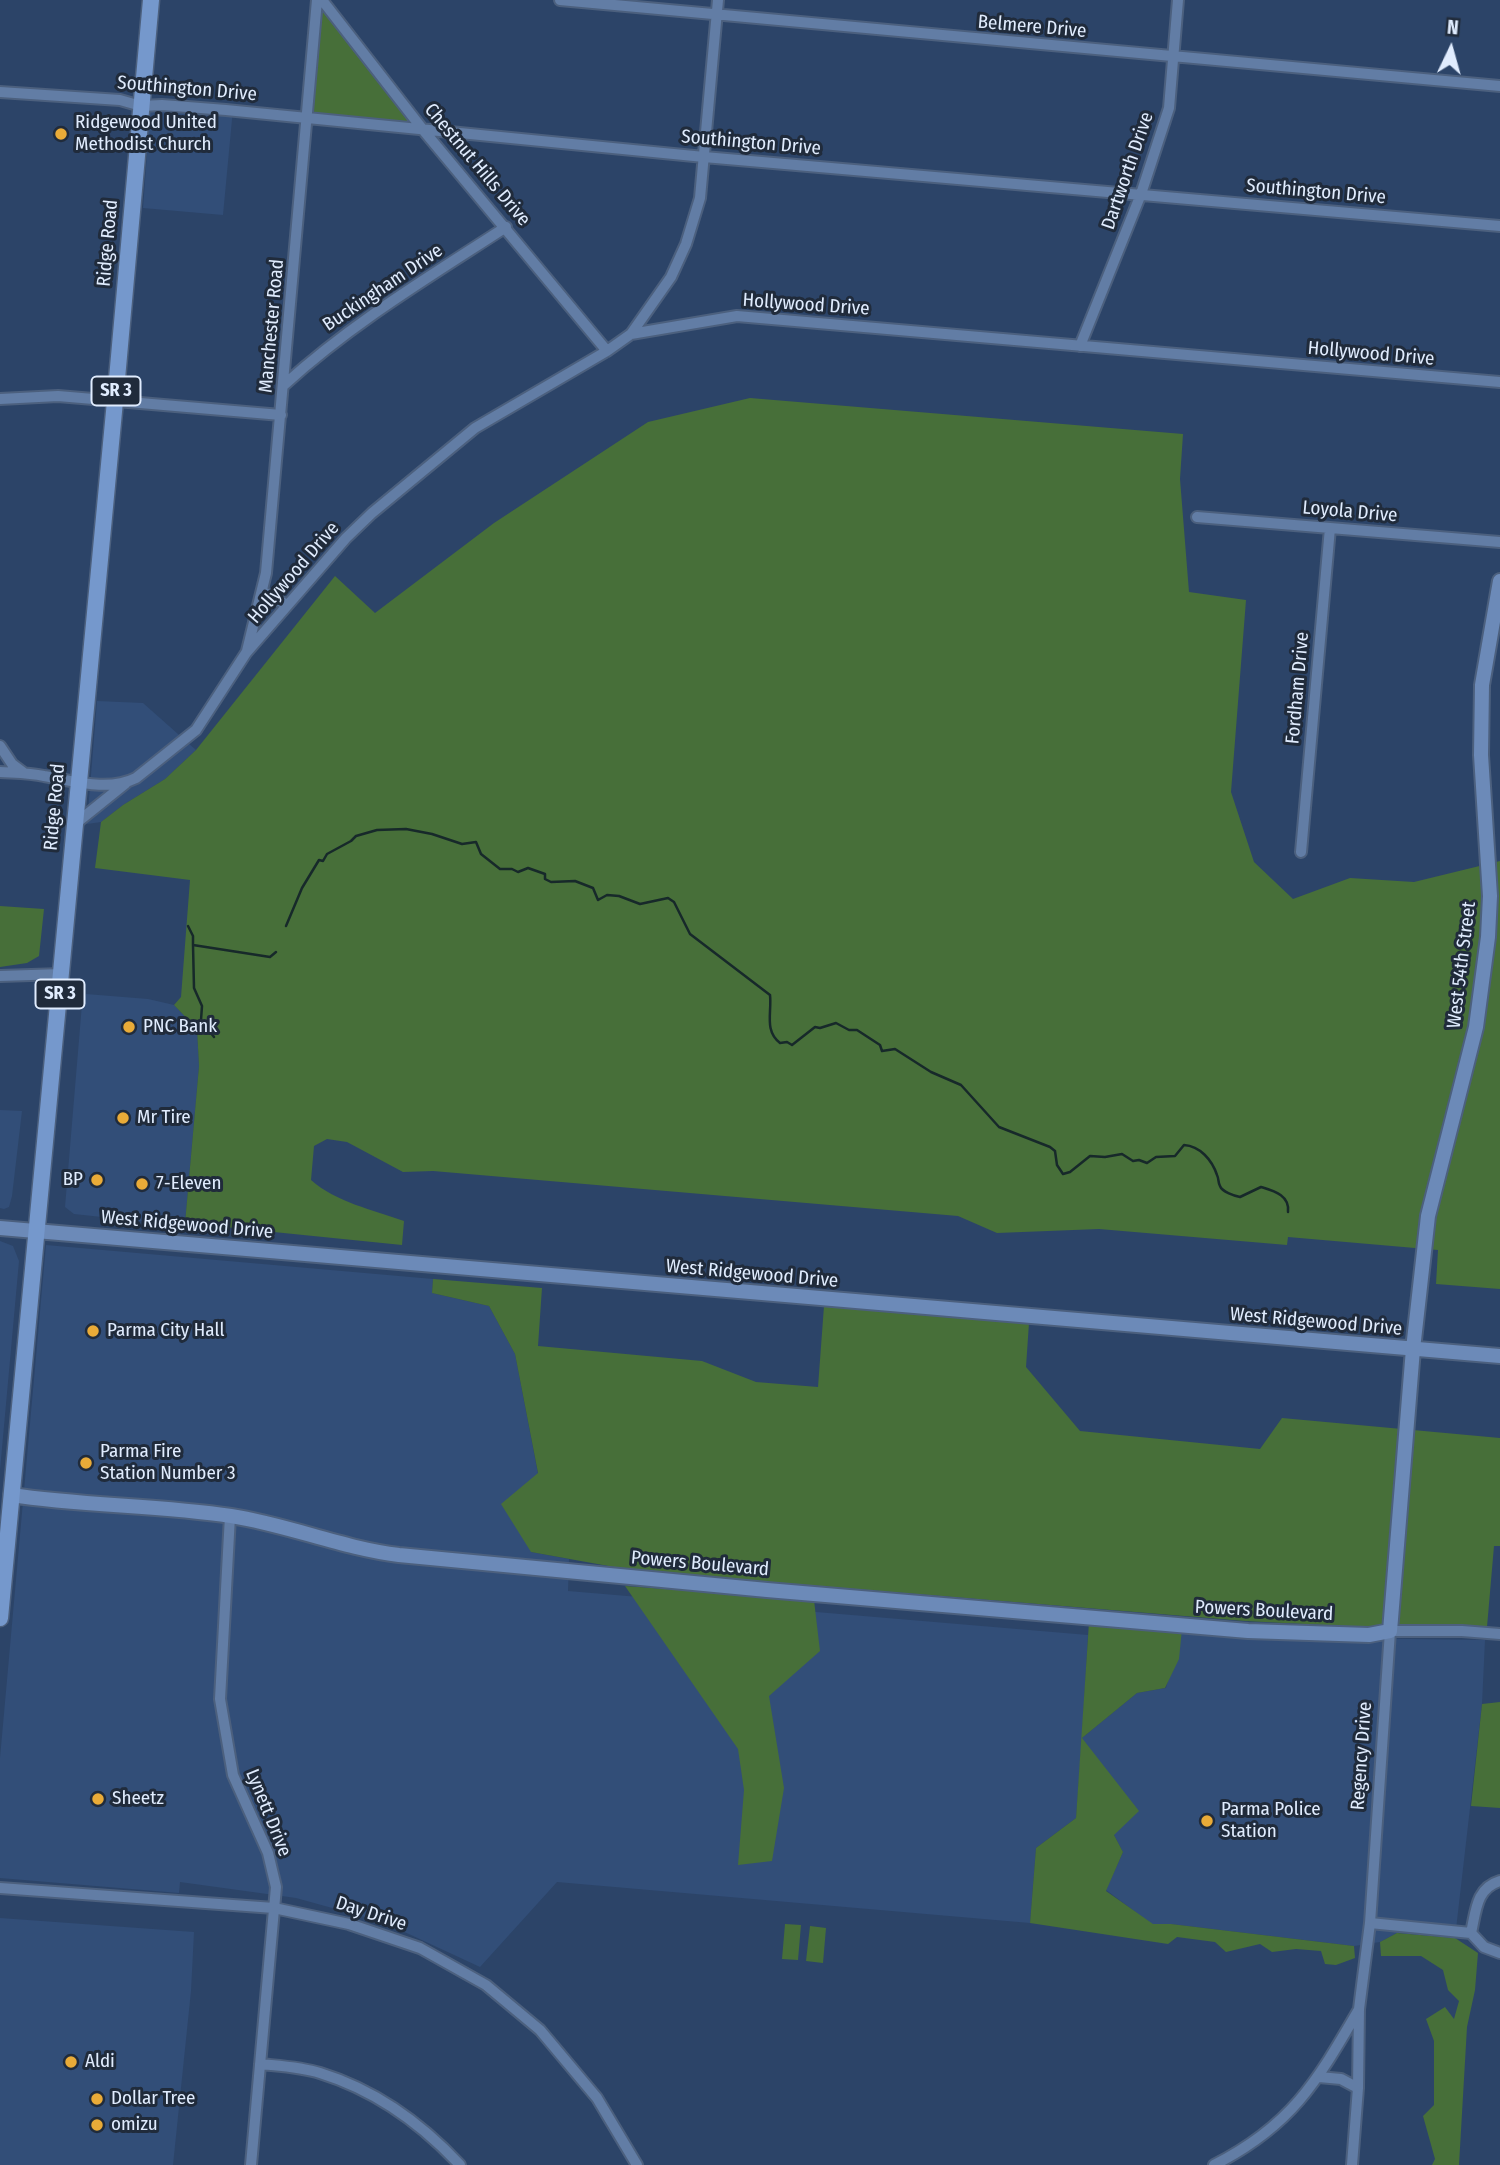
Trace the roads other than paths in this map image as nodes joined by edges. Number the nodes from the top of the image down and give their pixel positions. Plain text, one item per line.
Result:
1 (150, 0) edge
2 (317, 0) edge
3 (322, 0) edge
4 (560, 0) edge
5 (718, 0) edge
6 (1178, 0) edge
7 (716, 14) junction
8 (1173, 58) junction
9 (1500, 86) edge
10 (0, 92) edge
11 (141, 106) junction
12 (307, 118) junction
13 (424, 131) junction
14 (704, 157) junction
15 (1141, 194) junction
16 (1500, 226) edge
17 (506, 228) junction
18 (631, 334) junction
19 (1080, 346) junction
20 (607, 351) junction
21 (1500, 382) edge
22 (284, 385) junction
23 (0, 399) edge
24 (115, 401) junction
25 (281, 415) junction
26 (1197, 517) dead end
27 (1330, 527) junction
28 (1500, 542) edge
29 (1500, 581) edge
30 (263, 592) junction
31 (287, 605) junction
32 (247, 653) junction
33 (0, 746) edge
34 (0, 772) edge
35 (24, 773) junction
36 (79, 782) junction
37 (126, 783) junction
38 (75, 824) junction
39 (1301, 852) dead end
40 (62, 974) junction
41 (0, 976) edge
42 (0, 1228) edge
43 (36, 1231) junction
44 (1413, 1349) junction
45 (1500, 1356) edge
46 (11, 1495) junction
47 (230, 1516) junction
48 (0, 1618) edge
49 (1390, 1630) junction
50 (1500, 1634) edge
51 (1500, 1881) edge
52 (0, 1888) edge
53 (274, 1908) junction
54 (1370, 1923) junction
55 (1471, 1933) junction
56 (1500, 1953) edge
57 (1359, 2009) junction
58 (260, 2064) junction
59 (1319, 2077) junction
60 (1358, 2088) junction
61 (251, 2165) edge
62 (460, 2165) edge
63 (637, 2165) edge
64 (1214, 2165) edge
65 (1352, 2165) edge

1 - 11 main road, Ridge Road / SR 3
2 - 12 street, Manchester Road
3 - 13 street, Chestnut Hills Drive
4 - 7 street, Belmere Drive
5 - 7 street
6 - 8 street, Dartworth Drive
7 - 8 street, Belmere Drive
7 - 14 street
8 - 9 street, Belmere Drive
8 - 15 street, Dartworth Drive
10 - 11 street, Southington Drive
11 - 12 street, Southington Drive
11 - 24 main road, Ridge Road / SR 3
12 - 13 street, Southington Drive
12 - 22 street, Manchester Road
13 - 14 street, Southington Drive
13 - 17 street, Chestnut Hills Drive
14 - 15 street, Southington Drive
14 - 18 street
15 - 16 street, Southington Drive
15 - 19 street, Dartworth Drive
17 - 20 street, Chestnut Hills Drive
17 - 22 street, Buckingham Drive
18 - 19 street, Hollywood Drive
18 - 20 street, Hollywood Drive
19 - 21 street, Hollywood Drive
20 - 31 street, Hollywood Drive
22 - 25 street, Manchester Road
23 - 24 street
24 - 25 street
24 - 36 main road, Ridge Road / SR 3
25 - 30 street, Manchester Road
26 - 27 street, Loyola Drive
27 - 28 street, Loyola Drive
27 - 39 street, Fordham Drive
29 - 44 street, West 54th Street
30 - 31 street
30 - 32 street, Manchester Road
31 - 32 street, Hollywood Drive
32 - 37 street, Hollywood Drive
33 - 35 street
34 - 35 street
35 - 36 street
36 - 37 street
36 - 38 main road, Ridge Road / SR 3
37 - 38 street, Hollywood Drive
38 - 40 main road, Ridge Road / SR 3
40 - 41 street
40 - 43 main road, Ridge Road / SR 3
42 - 43 street, West Ridgewood Drive
43 - 44 street, West Ridgewood Drive
43 - 46 main road, Ridge Road / SR 3
44 - 45 street, West Ridgewood Drive
44 - 49 street, Regency Drive
46 - 47 street, Powers Boulevard
46 - 48 main road, Ridge Road / SR 3
47 - 49 street, Powers Boulevard
47 - 53 street, Lynett Drive
49 - 50 street
49 - 54 street, Regency Drive
51 - 55 street
52 - 53 street, Day Drive
53 - 58 street, Lynett Drive
53 - 63 street, Day Drive
54 - 55 street
54 - 57 street, Regency Drive
55 - 56 street
57 - 59 street
57 - 60 street, Regency Drive
58 - 61 street, Lynett Drive
58 - 62 street
59 - 60 street
59 - 64 street
60 - 65 street, Regency Drive

